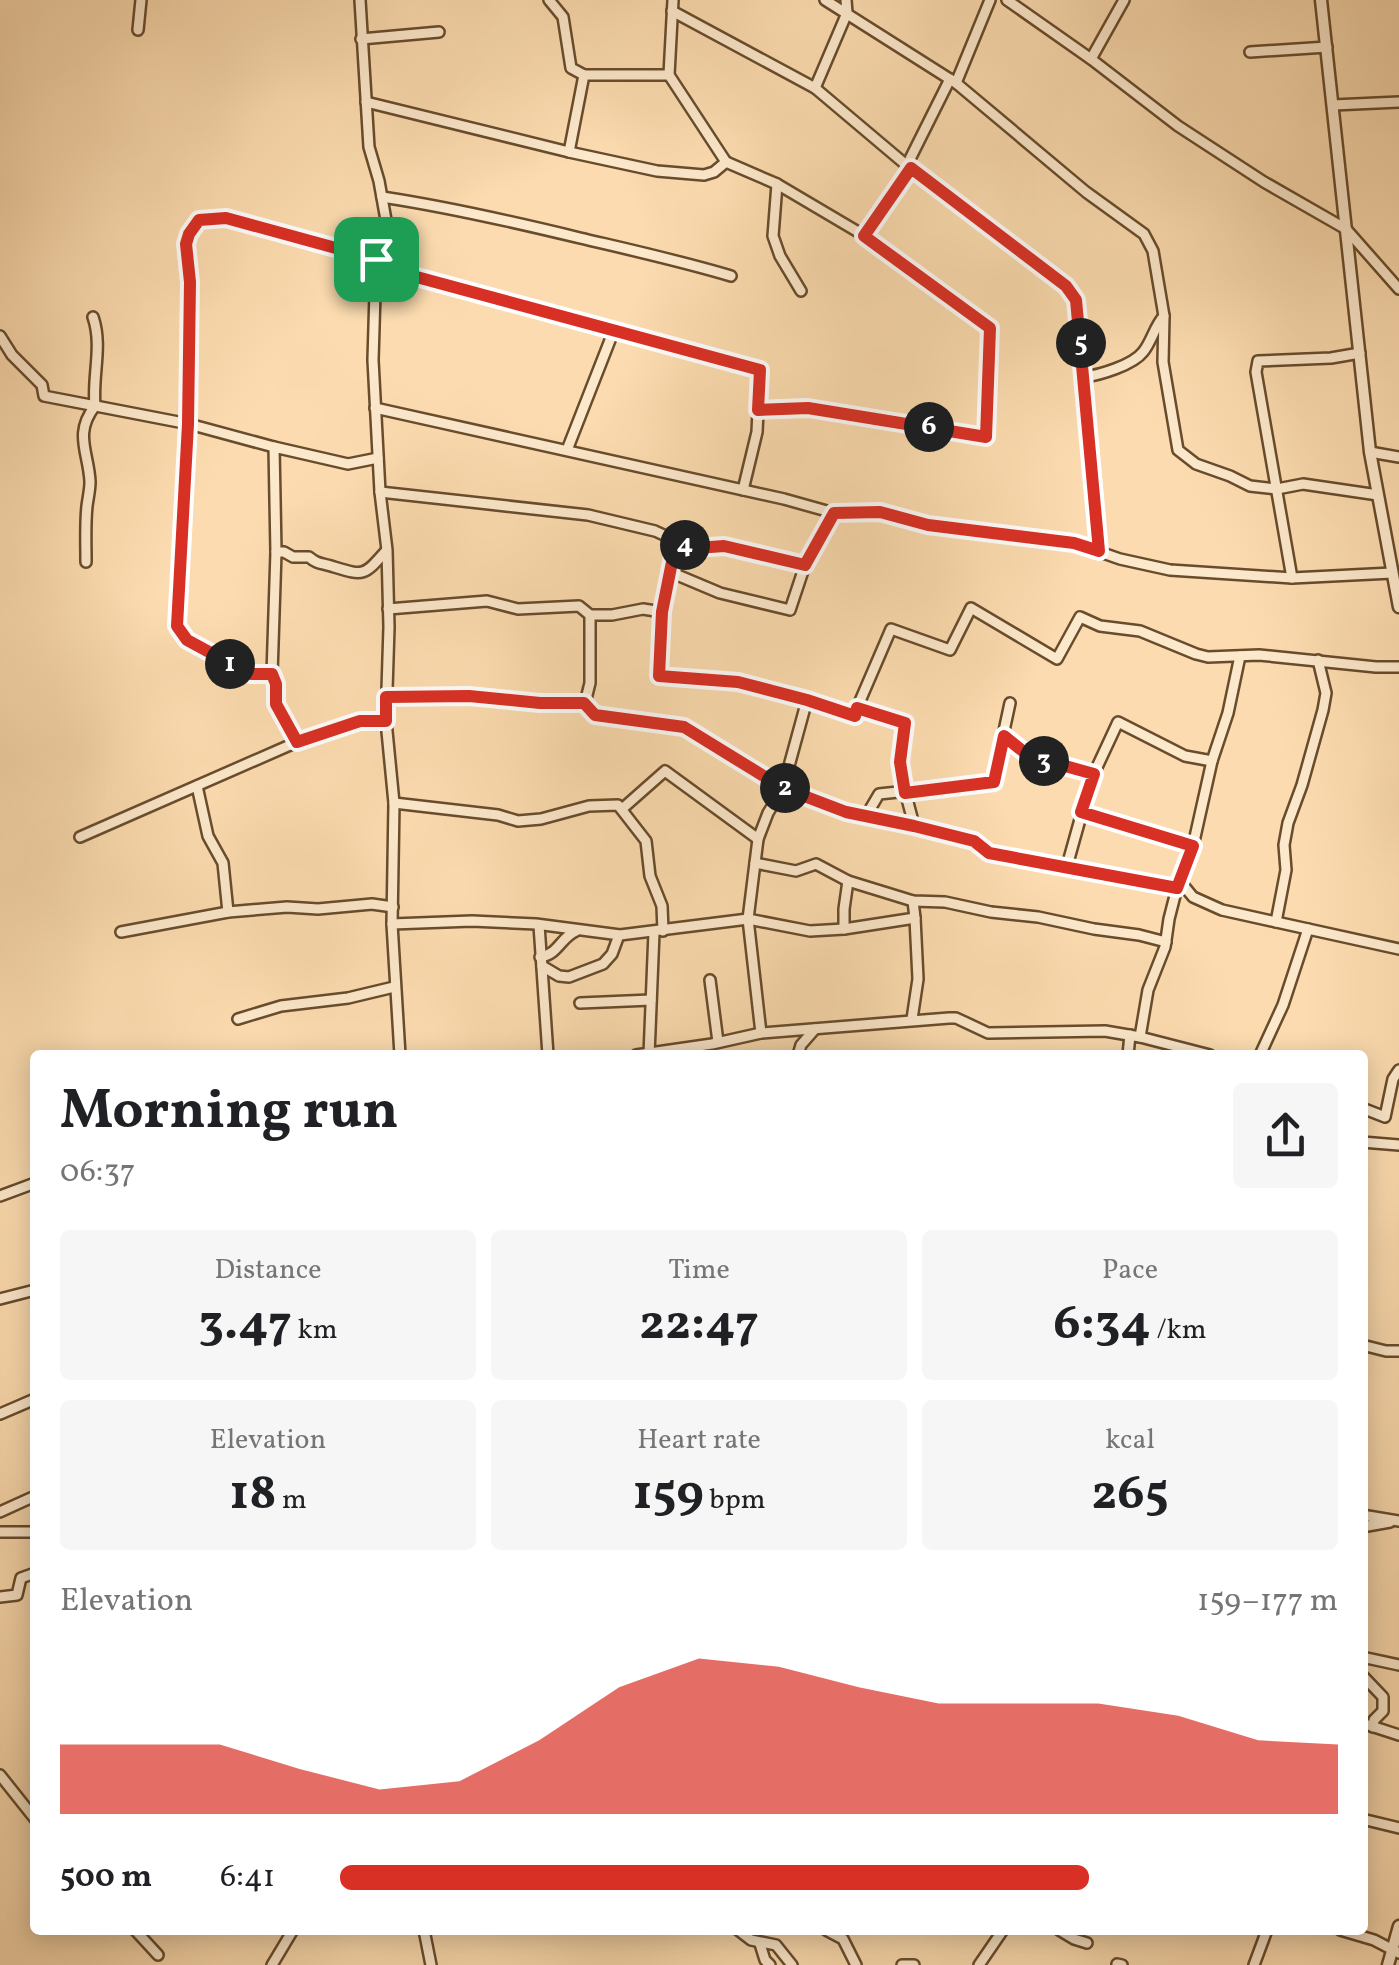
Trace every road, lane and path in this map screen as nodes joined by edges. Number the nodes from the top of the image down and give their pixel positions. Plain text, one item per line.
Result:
1 (141, 0) edge
2 (360, 0) edge
3 (549, 0) edge
4 (826, 0) edge
5 (846, 0) edge
6 (990, 0) edge
7 (1007, 0) edge
8 (1124, 0) edge
9 (1321, 0) edge
10 (672, 6) edge
11 (846, 13) junction
12 (138, 30) dead end
13 (439, 32) dead end
14 (361, 39) junction
15 (1327, 48) junction
16 (1250, 52) dead end
17 (1091, 58) junction
18 (584, 75) junction
19 (669, 75) junction
20 (954, 81) junction
21 (815, 88) junction
22 (366, 102) junction
23 (1399, 102) edge
24 (1333, 105) junction
25 (568, 152) junction
26 (726, 162) junction
27 (909, 167) junction
28 (777, 184) junction
29 (382, 197) junction
30 (1346, 228) junction
31 (864, 236) junction
32 (376, 263) junction
33 (731, 276) dead end
34 (1399, 288) edge
35 (801, 292) dead end
36 (1164, 316) junction
37 (93, 317) dead end
38 (614, 330) junction
39 (0, 336) edge
40 (1360, 353) junction
41 (1084, 377) junction
42 (95, 406) junction
43 (374, 408) junction
44 (758, 410) junction
45 (188, 424) junction
46 (274, 447) junction
47 (567, 450) junction
48 (1370, 452) junction
49 (1399, 457) edge
50 (378, 458) junction
51 (1278, 489) junction
52 (744, 490) junction
53 (380, 492) junction
54 (1378, 495) junction
55 (834, 513) junction
56 (676, 542) junction
57 (387, 550) junction
58 (1099, 551) junction
59 (276, 552) junction
60 (86, 562) dead end
61 (805, 565) junction
62 (670, 572) junction
63 (1392, 573) junction
64 (1292, 578) junction
65 (388, 608) junction
66 (1399, 608) edge
67 (662, 612) junction
68 (590, 615) junction
69 (1240, 656) junction
70 (1318, 660) junction
71 (1399, 667) edge
72 (272, 674) junction
73 (386, 697) junction
74 (807, 700) junction
75 (584, 703) junction
76 (1010, 703) dead end
77 (857, 708) junction
78 (386, 721) junction
79 (1004, 736) junction
80 (297, 742) junction
81 (1212, 761) junction
82 (1094, 774) junction
83 (197, 786) junction
84 (783, 788) junction
85 (905, 793) junction
86 (394, 802) junction
87 (622, 808) junction
88 (1081, 812) junction
89 (866, 816) junction
90 (914, 826) junction
91 (80, 837) dead end
92 (758, 839) junction
93 (1193, 846) junction
94 (756, 863) junction
95 (1067, 866) junction
96 (848, 881) junction
97 (1178, 884) junction
98 (913, 901) junction
99 (393, 906) junction
100 (228, 912) junction
101 (915, 918) junction
102 (748, 919) junction
103 (1276, 922) junction
104 (392, 924) junction
105 (539, 924) junction
106 (844, 929) junction
107 (1308, 929) junction
108 (578, 930) junction
109 (121, 932) dead end
110 (658, 932) junction
111 (619, 935) junction
112 (1166, 942) junction
113 (1399, 949) edge
114 (541, 962) junction
115 (710, 980) dead end
116 (394, 988) junction
117 (651, 1000) junction
118 (580, 1003) dead end
119 (238, 1019) dead end
120 (912, 1020) junction
121 (815, 1029) junction
122 (761, 1033) junction
123 (1135, 1036) junction
124 (715, 1043) junction
125 (400, 1050) edge
126 (548, 1050) edge
127 (648, 1050) edge
128 (672, 1050) edge
129 (718, 1050) edge
130 (800, 1050) edge
131 (1130, 1050) edge
132 (1190, 1050) edge
133 (1262, 1050) edge
134 (1399, 1070) edge
135 (1368, 1110) edge
136 (1368, 1142) edge
137 (1399, 1145) edge
138 (30, 1186) edge
139 (0, 1196) edge
140 (30, 1291) edge
141 (0, 1299) edge
142 (1399, 1335) edge
143 (1368, 1347) edge
144 (1398, 1351) edge
145 (30, 1401) edge
146 (0, 1414) edge
147 (30, 1498) edge
148 (0, 1512) edge
149 (1368, 1516) edge
150 (1398, 1520) edge
151 (1368, 1526) edge
152 (0, 1532) edge
153 (30, 1532) edge
154 (30, 1575) edge
155 (0, 1597) edge
156 (1368, 1658) edge
157 (1399, 1666) edge
158 (1368, 1681) edge
159 (1368, 1725) edge
160 (1396, 1731) edge
161 (0, 1775) edge
162 (30, 1813) edge
163 (1368, 1820) edge
164 (1399, 1828) edge
165 (1399, 1926) edge
166 (140, 1935) edge
167 (290, 1935) edge
168 (425, 1935) edge
169 (746, 1935) edge
170 (837, 1935) edge
171 (1000, 1935) edge
172 (1066, 1935) edge
173 (1265, 1935) edge
174 (1357, 1935) edge
175 (760, 1944) junction
176 (1087, 1944) dead end
177 (1396, 1951) edge
178 (158, 1955) dead end
179 (272, 1965) edge
180 (431, 1965) edge
181 (770, 1965) edge
182 (792, 1965) edge
183 (856, 1965) edge
184 (902, 1965) edge
185 (914, 1965) edge
186 (979, 1965) edge
187 (1254, 1965) edge
188 (1388, 1965) edge

1 - 12 street
2 - 14 street
3 - 18 street
4 - 11 street
5 - 11 street
6 - 20 street
7 - 17 street
8 - 17 street
9 - 15 street
10 - 19 street
10 - 21 street
11 - 20 street
11 - 21 street
13 - 14 street
14 - 22 street
15 - 16 street
15 - 24 street
17 - 30 street
18 - 19 street
18 - 25 street
19 - 26 street
20 - 27 street
20 - 36 street
21 - 27 street
22 - 25 street
22 - 29 street
23 - 24 street
24 - 30 street
25 - 26 street
26 - 28 street
27 - 31 street
27 - 41 street
28 - 31 street
28 - 35 street
29 - 32 street
29 - 33 street
30 - 34 street
30 - 40 street
31 - 44 street
32 - 38 street
32 - 43 street
32 - 45 street
36 - 41 street
36 - 51 street
37 - 42 street
38 - 44 street
38 - 47 street
39 - 42 street
40 - 48 street
40 - 51 street
41 - 58 street
42 - 45 street
42 - 60 street
43 - 47 street
43 - 50 street
44 - 52 street
45 - 46 street
45 - 72 street
46 - 50 street
46 - 59 street
47 - 52 street
48 - 49 street
48 - 54 street
50 - 53 street
51 - 54 street
51 - 64 street
52 - 55 street
53 - 56 street
53 - 57 street
54 - 63 street
55 - 58 street
55 - 61 street
56 - 61 street
56 - 62 street
57 - 59 street
57 - 65 street
58 - 64 street
59 - 72 street
61 - 62 street
62 - 67 street
63 - 64 street
63 - 66 street
65 - 68 street
65 - 73 street
67 - 68 street
67 - 74 street
68 - 75 street
69 - 70 street
69 - 77 street
69 - 81 street
70 - 71 street
70 - 103 street
72 - 80 street
73 - 75 street
73 - 78 street
74 - 77 street
74 - 84 street
75 - 84 street
76 - 79 street
77 - 85 street
78 - 80 street
78 - 86 street
79 - 82 street
79 - 85 street
80 - 83 street
81 - 82 street
81 - 93 street
82 - 88 street
83 - 91 street
83 - 100 street
84 - 89 street
84 - 92 street
85 - 89 street
85 - 90 street
86 - 87 street
86 - 99 street
87 - 92 street
87 - 110 street
88 - 93 street
88 - 95 street
89 - 90 street
90 - 95 street
92 - 94 street
93 - 97 street
94 - 96 street
94 - 102 street
95 - 97 street
96 - 98 street
96 - 106 street
97 - 103 street
97 - 112 street
98 - 101 street
98 - 112 street
99 - 100 street
99 - 104 street
100 - 109 street
101 - 106 street
101 - 120 street
102 - 106 street
102 - 110 street
102 - 122 street
103 - 107 street
104 - 105 street
104 - 116 street
105 - 108 street
105 - 114 street
107 - 113 street
107 - 133 street
108 - 111 street
108 - 114 street
110 - 111 street
110 - 117 street
111 - 114 street
112 - 123 street
114 - 126 street
115 - 124 street
116 - 119 street
116 - 125 street
117 - 118 street
117 - 127 street
120 - 121 street
120 - 123 street
121 - 122 street
121 - 130 street
122 - 124 street
123 - 131 street
123 - 132 street
124 - 128 street
124 - 129 street
134 - 135 street
136 - 137 street
138 - 139 street
140 - 141 street
142 - 144 street
143 - 144 street
145 - 146 street
147 - 148 street
149 - 150 street
150 - 151 street
152 - 153 street
154 - 155 street
156 - 157 street
158 - 159 street
159 - 160 street
161 - 162 street
163 - 164 street
165 - 177 street
166 - 178 street
167 - 179 street
168 - 180 street
169 - 175 street
170 - 183 street
171 - 186 street
172 - 176 street
173 - 187 street
174 - 177 street
175 - 181 street
175 - 182 street
177 - 188 street
184 - 185 street

